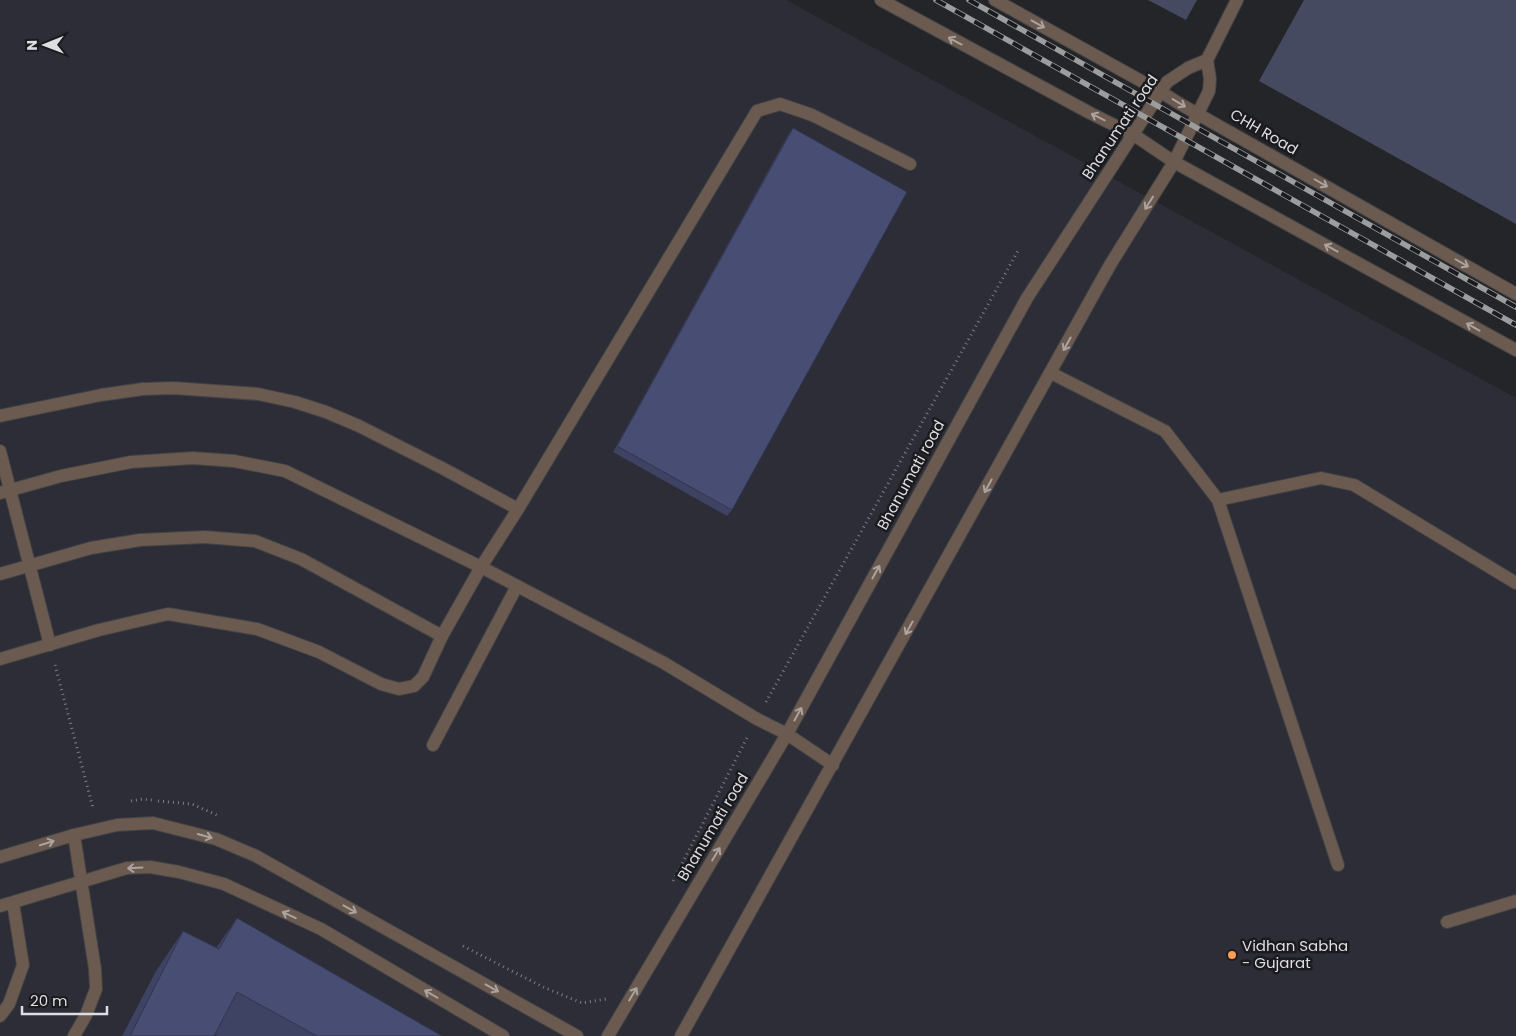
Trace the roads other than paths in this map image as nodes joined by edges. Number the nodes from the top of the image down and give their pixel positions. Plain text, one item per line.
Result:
1 (880, 0) edge
2 (995, 0) edge
3 (1237, 0) edge
4 (1207, 60) junction
5 (1161, 92) junction
6 (1198, 114) junction
7 (1134, 135) junction
8 (1174, 162) junction
9 (910, 164) dead end
10 (1516, 294) edge
11 (1516, 350) edge
12 (1051, 373) junction
13 (0, 416) edge
14 (0, 451) edge
15 (5, 492) edge
16 (1218, 500) junction
17 (518, 509) junction
18 (30, 566) junction
19 (481, 567) junction
20 (0, 574) edge
21 (1516, 583) edge
22 (517, 586) junction
23 (442, 636) junction
24 (50, 645) junction
25 (0, 660) edge
26 (787, 734) junction
27 (432, 745) dead end
28 (833, 765) junction
29 (74, 835) junction
30 (0, 858) edge
31 (1338, 865) dead end
32 (82, 882) junction
33 (1516, 900) edge
34 (13, 903) junction
35 (0, 906) edge
36 (1447, 922) dead end
37 (0, 1016) edge
38 (74, 1036) edge
39 (503, 1036) edge
40 (578, 1036) edge
41 (608, 1036) edge
42 (681, 1036) edge

7 -> 1 street
2 -> 5 street, CHH Road
3 - 4 street
4 - 5 street, Bhanumati road
4 - 6 street
5 -> 6 street, CHH Road
5 - 7 street, Bhanumati road
6 - 8 street
6 -> 10 street, CHH Road
7 - 8 street
26 -> 7 street, Bhanumati road
11 -> 8 street
8 -> 12 street
9 - 17 street
12 - 16 street
12 -> 28 street
13 - 17 street
14 - 15 street
15 - 18 street
15 - 19 street
16 - 21 street
16 - 31 street
17 - 19 street
18 - 20 street
18 - 23 street
18 - 24 street
19 - 22 street
19 - 23 street
22 - 26 street
22 - 27 street
23 - 24 street
24 - 25 street
26 - 28 street
41 -> 26 street, Bhanumati road
28 - 42 street
30 -> 29 street
29 - 32 street
29 -> 40 street
32 - 34 street
32 - 38 street
39 -> 32 street
33 - 36 street
34 - 35 street
34 - 37 street

